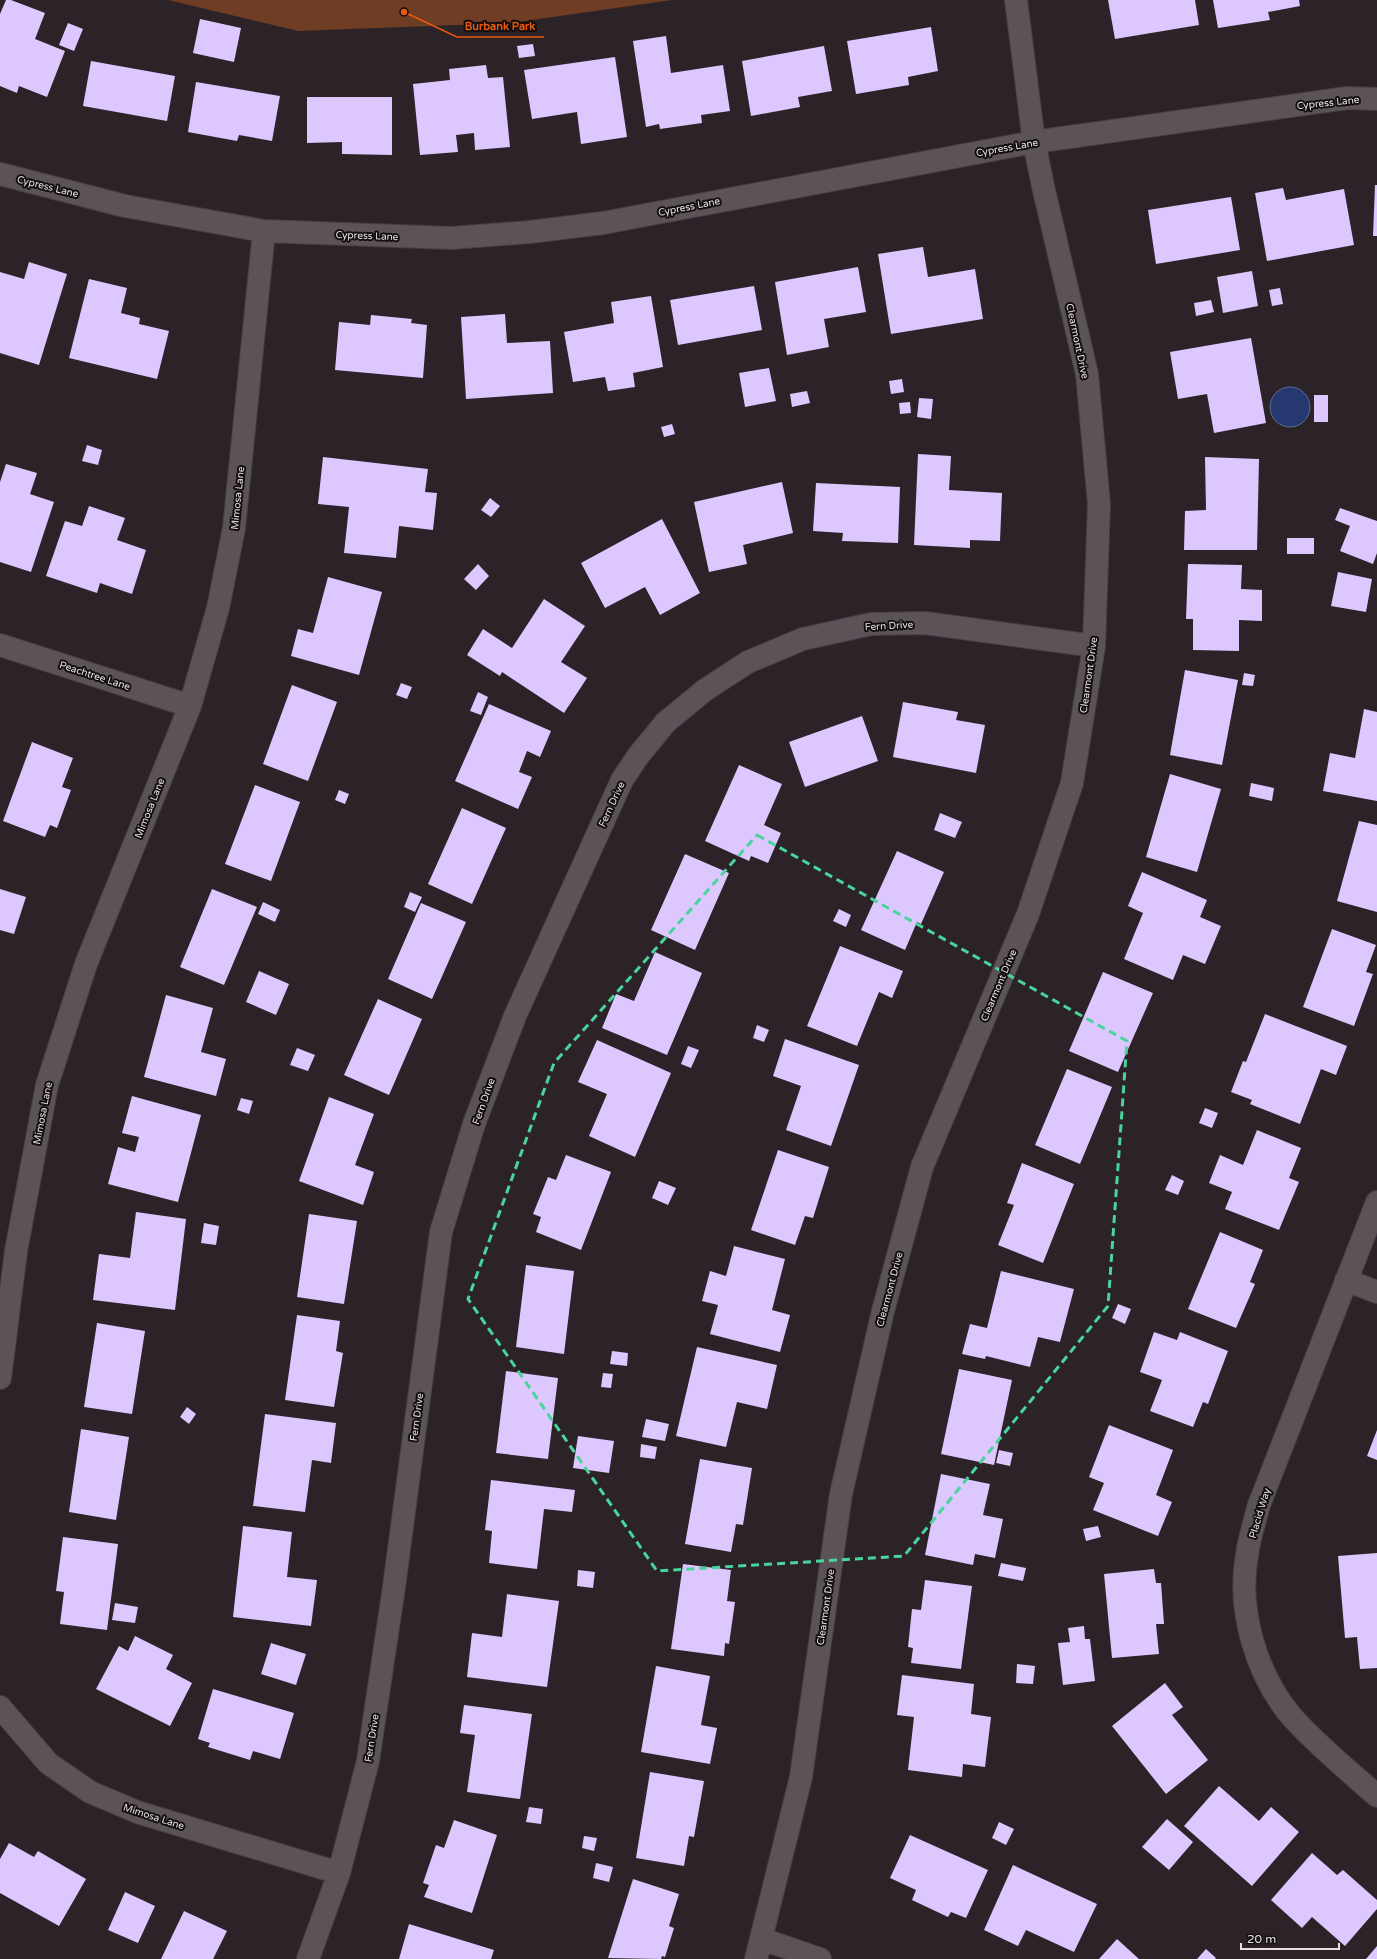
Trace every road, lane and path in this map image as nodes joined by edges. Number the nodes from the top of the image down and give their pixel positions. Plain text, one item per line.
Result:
1 (1016, 0) edge
2 (1377, 99) edge
3 (1034, 142) junction
4 (0, 174) edge
5 (264, 231) junction
6 (0, 645) edge
7 (1094, 646) junction
8 (190, 706) junction
9 (1377, 1202) edge
10 (1346, 1280) junction
11 (1377, 1292) edge
12 (0, 1378) edge
13 (0, 1707) edge
14 (1377, 1796) edge
15 (339, 1873) junction
16 (759, 1949) edge
17 (308, 1959) edge
18 (820, 1959) edge

1 - 3 street, Clearmont Drive
2 - 3 street, Cypress Lane
3 - 5 street, Cypress Lane
3 - 7 street, Clearmont Drive
4 - 5 street, Cypress Lane
5 - 8 street, Mimosa Lane
6 - 8 street, Peachtree Lane
7 - 15 street, Fern Drive
7 - 16 street, Clearmont Drive
8 - 12 street, Mimosa Lane
9 - 10 street, Placid Way
10 - 11 street
10 - 14 street, Placid Way
13 - 15 street, Mimosa Lane
15 - 17 street, Fern Drive
16 - 18 street

